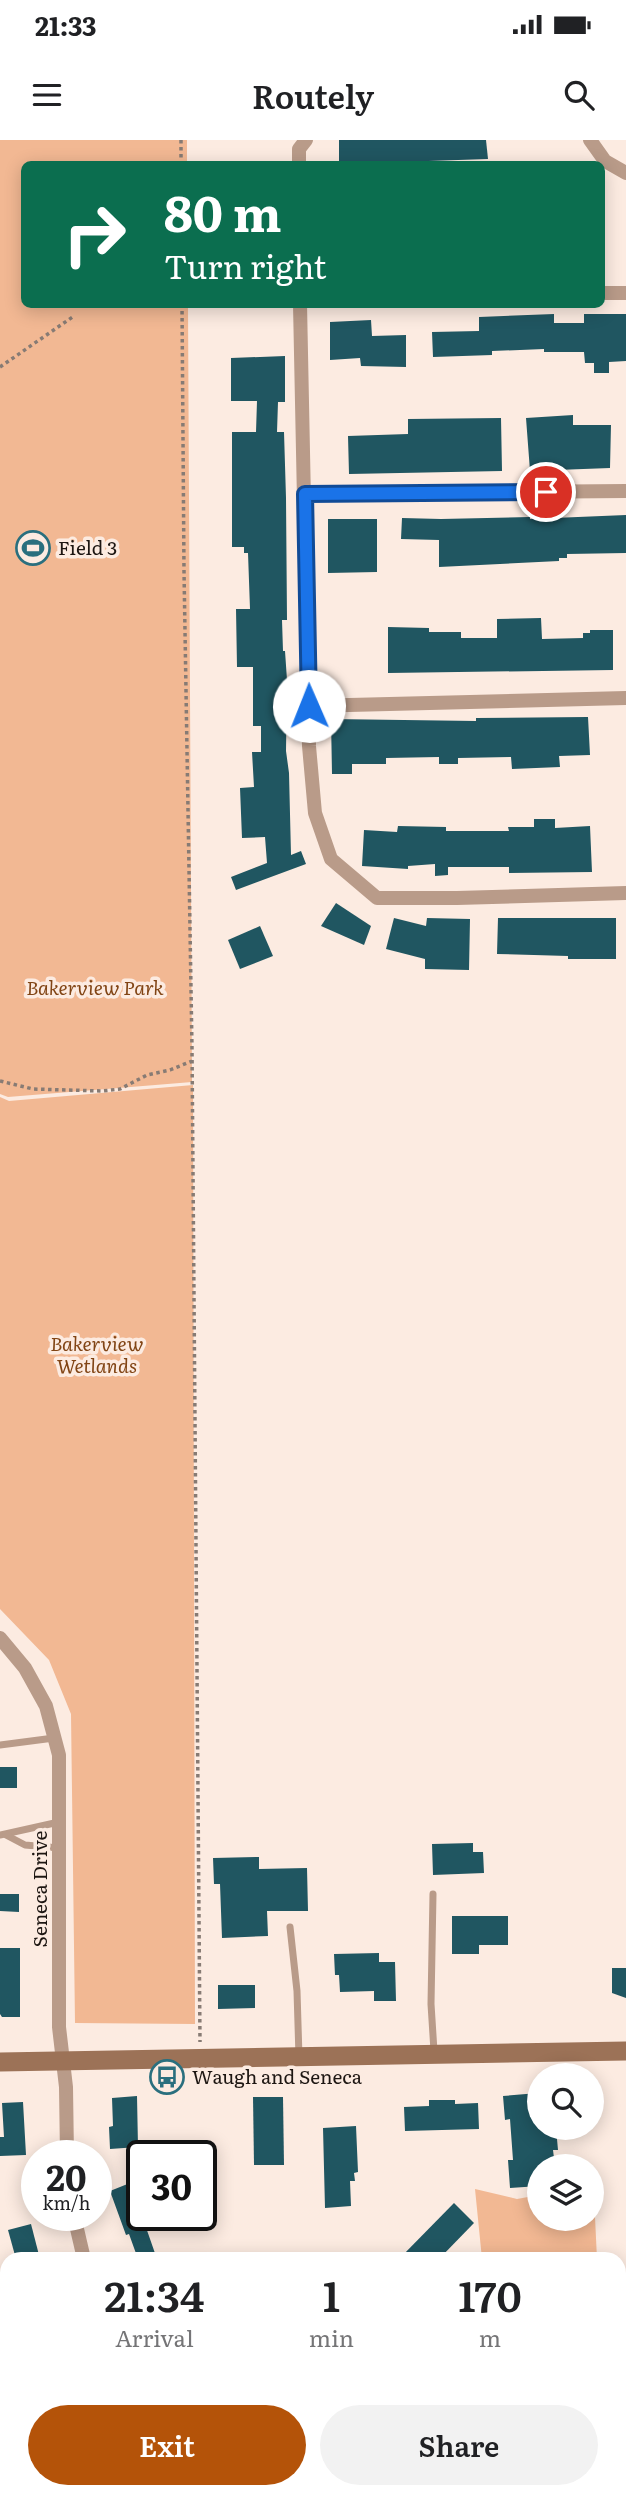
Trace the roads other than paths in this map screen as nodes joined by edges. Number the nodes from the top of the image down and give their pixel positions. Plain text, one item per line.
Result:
1 (306, 140) edge
2 (590, 140) edge
3 (299, 161) edge
4 (626, 173) edge
5 (605, 293) edge
6 (626, 293) edge
7 (300, 308) edge
8 (626, 491) edge
9 (305, 494) junction
10 (626, 698) edge
11 (309, 706) junction
12 (626, 893) edge
13 (0, 1638) edge
14 (54, 1738) junction
15 (0, 1745) edge
16 (59, 1822) junction
17 (3, 1835) edge
18 (59, 1848) junction
19 (433, 1894) dead end
20 (290, 1927) dead end
21 (626, 2051) edge
22 (434, 2055) junction
23 (299, 2057) junction
24 (63, 2060) junction
25 (0, 2062) edge
26 (67, 2140) edge
27 (77, 2231) edge
28 (82, 2252) edge

1 - 3 street
2 - 4 street
5 - 6 street
7 - 9 street
8 - 9 street
9 - 11 street
10 - 11 street
11 - 12 street
13 - 14 street, Seneca Drive
14 - 15 lane
14 - 16 street, Seneca Drive
16 - 17 lane
16 - 18 street, Seneca Drive
17 - 18 lane
18 - 24 street, Seneca Drive
19 - 22 lane
20 - 23 lane
21 - 22 street
22 - 23 street
23 - 24 street
24 - 25 street
24 - 26 street, Seneca Drive
27 - 28 street

